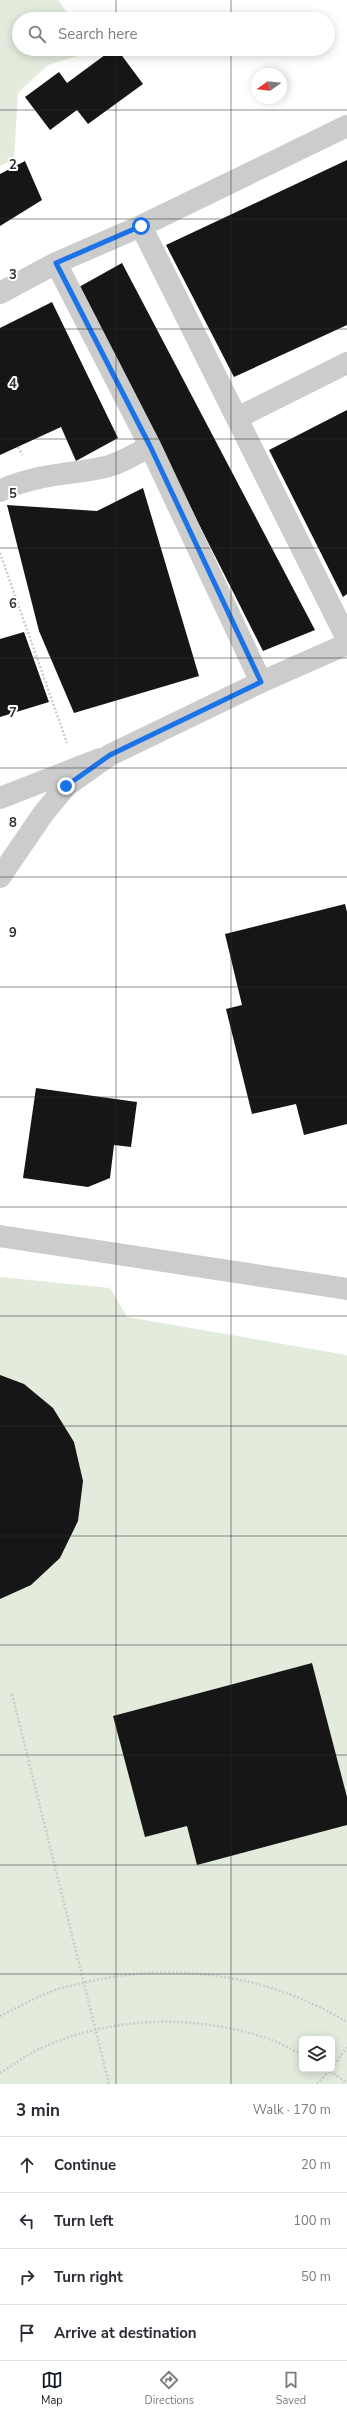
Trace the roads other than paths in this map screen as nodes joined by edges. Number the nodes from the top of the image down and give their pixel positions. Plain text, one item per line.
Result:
1 (347, 126) edge
2 (141, 226) junction
3 (56, 263) junction
4 (0, 293) edge
5 (347, 363) edge
6 (236, 418) junction
7 (150, 446) junction
8 (0, 491) edge
9 (347, 639) edge
10 (347, 644) edge
11 (261, 682) junction
12 (110, 755) junction
13 (0, 798) edge
14 (0, 877) edge
15 (0, 1236) edge
16 (347, 1289) edge

1 - 2 street
2 - 3 street
2 - 6 street
3 - 4 street
3 - 7 street
5 - 6 street
6 - 9 street
7 - 8 street
7 - 11 street
10 - 11 street
11 - 12 street
12 - 13 street
12 - 14 street
15 - 16 street

